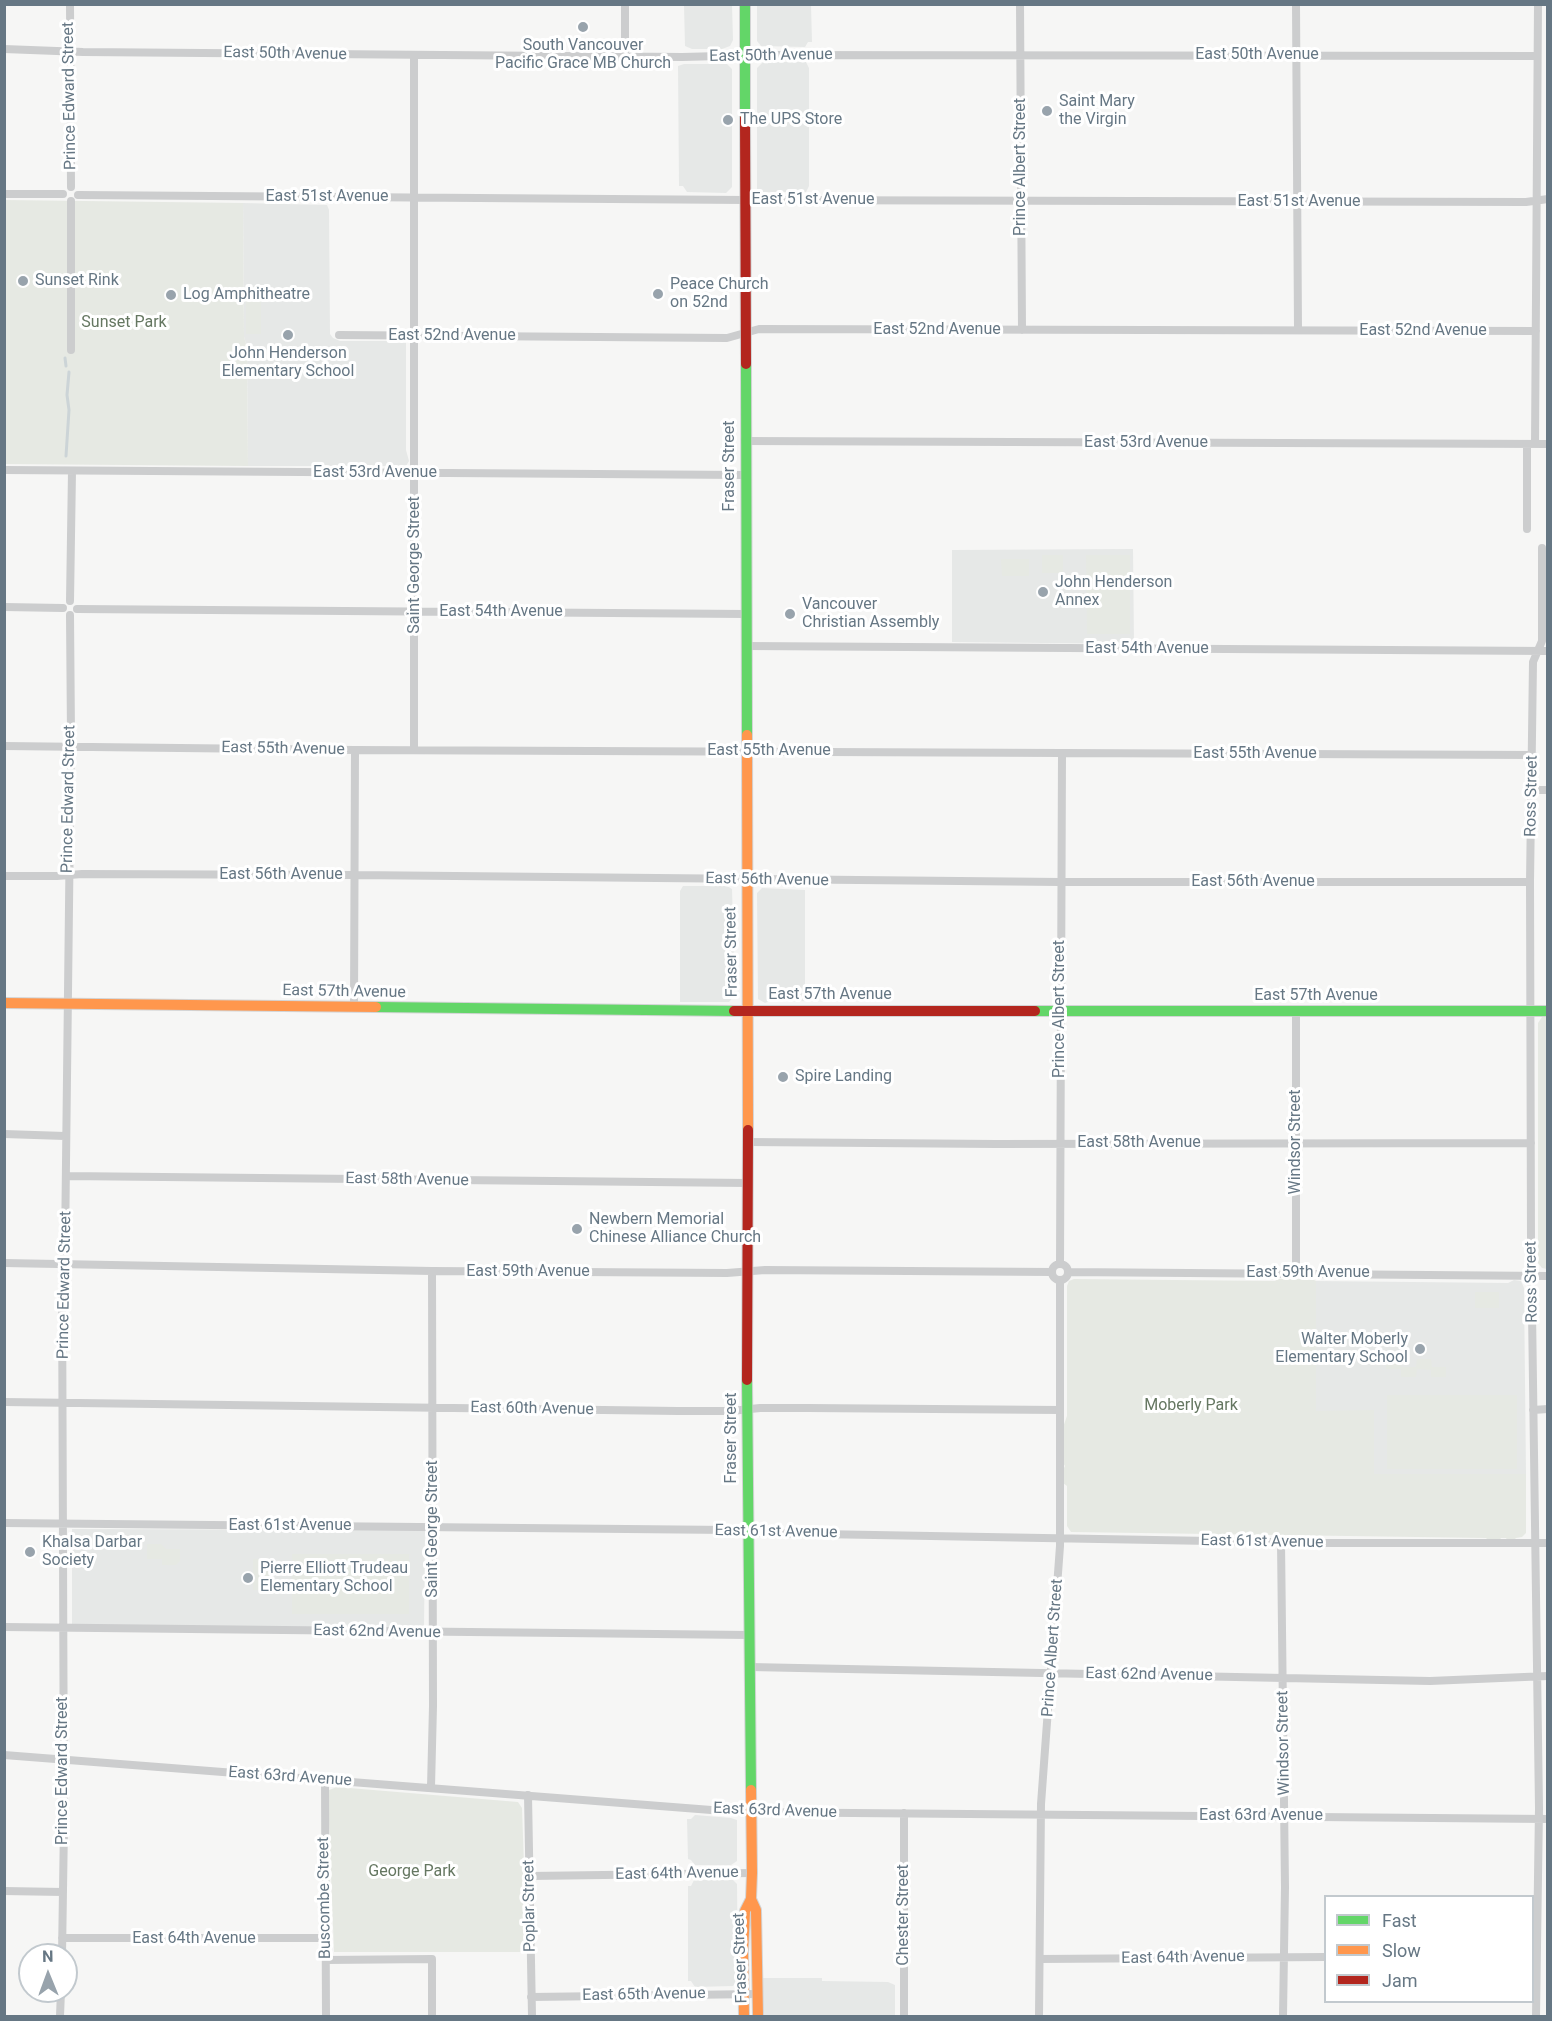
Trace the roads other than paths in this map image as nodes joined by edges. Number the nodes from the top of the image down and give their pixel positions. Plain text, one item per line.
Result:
1 (70, 4) edge
2 (625, 4) edge
3 (745, 4) edge
4 (1020, 4) edge
5 (1296, 4) edge
6 (1538, 4) edge
7 (4, 49) edge
8 (70, 51) junction
9 (414, 55) junction
10 (1297, 55) junction
11 (625, 56) junction
12 (745, 56) junction
13 (1020, 56) junction
14 (1538, 56) junction
15 (71, 187) junction
16 (4, 194) edge
17 (63, 194) junction
18 (78, 195) junction
19 (414, 197) junction
20 (1548, 199) edge
21 (745, 200) junction
22 (70, 201) junction
23 (1021, 201) junction
24 (1297, 201) junction
25 (1537, 201) junction
26 (1022, 330) junction
27 (1298, 330) junction
28 (1536, 331) junction
29 (745, 334) junction
30 (339, 335) dead end
31 (414, 335) junction
32 (71, 350) dead end
33 (745, 441) junction
34 (1531, 444) junction
35 (1548, 444) edge
36 (4, 470) edge
37 (72, 471) junction
38 (414, 473) junction
39 (745, 475) junction
40 (1527, 529) dead end
41 (1542, 548) dead end
42 (70, 601) junction
43 (4, 607) edge
44 (63, 608) junction
45 (77, 609) junction
46 (415, 612) junction
47 (745, 614) junction
48 (70, 615) junction
49 (746, 646) junction
50 (1537, 651) junction
51 (1548, 651) edge
52 (4, 746) edge
53 (70, 748) junction
54 (355, 750) junction
55 (414, 750) junction
56 (746, 752) junction
57 (1062, 753) junction
58 (1533, 755) junction
59 (1533, 790) junction
60 (1548, 790) edge
61 (68, 875) junction
62 (354, 875) junction
63 (4, 876) edge
64 (746, 880) junction
65 (1060, 882) junction
66 (1530, 882) junction
67 (4, 1003) edge
68 (67, 1004) junction
69 (354, 1007) junction
70 (1060, 1010) junction
71 (747, 1011) junction
72 (1296, 1011) junction
73 (1531, 1011) junction
74 (1548, 1011) edge
75 (4, 1134) edge
76 (65, 1136) junction
77 (748, 1142) junction
78 (1060, 1143) junction
79 (1531, 1143) junction
80 (1296, 1144) junction
81 (66, 1176) junction
82 (748, 1183) junction
83 (4, 1263) edge
84 (1060, 1264) junction
85 (63, 1265) junction
86 (432, 1271) junction
87 (747, 1272) junction
88 (1052, 1272) junction
89 (1068, 1272) junction
90 (1296, 1273) junction
91 (1532, 1276) junction
92 (1548, 1276) edge
93 (1060, 1280) junction
94 (4, 1402) edge
95 (64, 1402) junction
96 (433, 1407) junction
97 (1548, 1409) edge
98 (747, 1410) junction
99 (1060, 1410) junction
100 (1533, 1410) junction
101 (4, 1523) edge
102 (63, 1524) junction
103 (433, 1527) junction
104 (748, 1532) junction
105 (1060, 1538) junction
106 (1281, 1542) junction
107 (1535, 1543) junction
108 (1548, 1544) edge
109 (4, 1628) edge
110 (62, 1628) junction
111 (433, 1632) junction
112 (749, 1635) junction
113 (750, 1667) junction
114 (1052, 1673) junction
115 (1283, 1676) junction
116 (1538, 1676) junction
117 (1548, 1676) edge
118 (4, 1755) edge
119 (63, 1759) junction
120 (325, 1780) junction
121 (431, 1787) junction
122 (528, 1795) junction
123 (751, 1812) junction
124 (904, 1813) junction
125 (1041, 1815) junction
126 (1285, 1817) junction
127 (1543, 1819) edge
128 (752, 1873) junction
129 (530, 1876) junction
130 (4, 1891) edge
131 (63, 1892) junction
132 (751, 1899) junction
133 (62, 1938) junction
134 (325, 1938) junction
135 (62, 1943) edge
136 (1284, 1957) junction
137 (1324, 1958) edge
138 (1040, 1959) junction
139 (326, 1960) junction
140 (743, 1994) junction
141 (758, 1994) junction
142 (531, 1997) junction
143 (326, 2016) edge
144 (432, 2016) edge
145 (532, 2016) edge
146 (744, 2016) edge
147 (758, 2016) edge
148 (904, 2016) edge
149 (1039, 2016) edge
150 (1283, 2016) edge
151 (1536, 2016) edge

1 - 8 street, Prince Edward Street
2 - 11 street
3 - 12 street, Fraser Street
4 - 13 street, Prince Albert Street
5 - 10 street
6 - 14 street
7 - 8 street, East 50th Avenue
8 - 9 street, East 50th Avenue
8 - 15 street, Prince Edward Street
9 - 11 street, East 50th Avenue
9 - 19 street, Saint George Street
10 - 13 street, East 50th Avenue
10 - 14 street, East 50th Avenue
10 - 24 street
11 - 12 street, East 50th Avenue
12 - 13 street, East 50th Avenue
12 - 21 street, Fraser Street
13 - 23 street, Prince Albert Street
14 - 25 street
15 - 17 street
15 - 18 street
16 - 17 street
17 - 22 street
18 - 19 street, East 51st Avenue
18 - 22 street
19 - 21 street, East 51st Avenue
19 - 31 street, Saint George Street
20 - 25 street, East 51st Avenue
21 - 23 street, East 51st Avenue
21 - 29 street, Fraser Street
22 - 32 street
23 - 24 street, East 51st Avenue
23 - 26 street, Prince Albert Street
24 - 25 street, East 51st Avenue
24 - 27 street
25 - 28 street
26 - 27 street, East 52nd Avenue
26 - 29 street, East 52nd Avenue
27 - 28 street, East 52nd Avenue
28 - 34 street
29 - 31 street, East 52nd Avenue
29 - 33 street, Fraser Street
30 - 31 street, East 52nd Avenue
31 - 38 street, Saint George Street
33 - 34 street, East 53rd Avenue
33 - 39 street, Fraser Street
34 - 35 street, East 53rd Avenue
34 - 40 street
36 - 37 street, East 53rd Avenue
37 - 38 street, East 53rd Avenue
37 - 42 street
38 - 39 street, East 53rd Avenue
38 - 46 street, Saint George Street
39 - 47 street, Fraser Street
41 - 50 street, Ross Street
42 - 44 street
42 - 45 street
43 - 44 street
44 - 48 street
45 - 46 street, East 54th Avenue
45 - 48 street
46 - 47 street, East 54th Avenue
46 - 55 street, Saint George Street
47 - 49 street, Fraser Street
48 - 53 street, Prince Edward Street
49 - 50 street, East 54th Avenue
49 - 56 street, Fraser Street
50 - 51 street, East 54th Avenue
50 - 58 street, Ross Street
52 - 53 street, East 55th Avenue
53 - 54 street, East 55th Avenue
53 - 61 street, Prince Edward Street
54 - 55 street, East 55th Avenue
54 - 62 street
55 - 56 street, East 55th Avenue
56 - 57 street, East 55th Avenue
56 - 64 street, Fraser Street
57 - 58 street, East 55th Avenue
57 - 65 street, Prince Albert Street
58 - 59 street, Ross Street
59 - 60 street
59 - 66 street, Ross Street
61 - 62 street, East 56th Avenue
61 - 63 street, East 56th Avenue
61 - 68 street, Prince Edward Street
62 - 64 street, East 56th Avenue
62 - 69 street
64 - 65 street, East 56th Avenue
64 - 71 street, Fraser Street
65 - 66 street, East 56th Avenue
65 - 70 street, Prince Albert Street
66 - 73 street, Ross Street
67 - 68 street, East 57th Avenue
68 - 69 street, East 57th Avenue
68 - 76 street, Prince Edward Street
69 - 71 street, East 57th Avenue
70 - 71 street, East 57th Avenue
70 - 72 street, East 57th Avenue
70 - 78 street, Prince Albert Street
71 - 77 street, Fraser Street
72 - 73 street, East 57th Avenue
72 - 80 street, Windsor Street
73 - 74 street, East 57th Avenue
73 - 79 street, Ross Street
75 - 76 street
76 - 81 street, Prince Edward Street
77 - 78 street, East 58th Avenue
77 - 82 street, Fraser Street
78 - 80 street, East 58th Avenue
78 - 84 street, Prince Albert Street
79 - 80 street, East 58th Avenue
79 - 91 street, Ross Street
80 - 90 street, Windsor Street
81 - 82 street, East 58th Avenue
81 - 85 street, Prince Edward Street
82 - 87 street, Fraser Street
83 - 85 street, East 59th Avenue
84 - 88 street
84 - 89 street
85 - 86 street, East 59th Avenue
85 - 95 street, Prince Edward Street
86 - 87 street, East 59th Avenue
86 - 96 street, Saint George Street
87 - 88 street, East 59th Avenue
87 - 98 street, Fraser Street
88 - 93 street
89 - 90 street, East 59th Avenue
89 - 93 street
90 - 91 street, East 59th Avenue
91 - 92 street, East 59th Avenue
91 - 100 street, Ross Street
93 - 99 street, Prince Albert Street
94 - 95 street, East 60th Avenue
95 - 96 street, East 60th Avenue
95 - 102 street, Prince Edward Street
96 - 98 street, East 60th Avenue
96 - 103 street, Saint George Street
97 - 100 street
98 - 99 street, East 60th Avenue
98 - 104 street, Fraser Street
99 - 105 street, Prince Albert Street
100 - 107 street, Ross Street
101 - 102 street, East 61st Avenue
102 - 103 street, East 61st Avenue
102 - 110 street, Prince Edward Street
103 - 104 street, East 61st Avenue
103 - 111 street, Saint George Street
104 - 105 street, East 61st Avenue
104 - 112 street, Fraser Street
105 - 106 street, East 61st Avenue
105 - 114 street, Prince Albert Street
106 - 107 street, East 61st Avenue
106 - 115 street, Windsor Street
107 - 108 street, East 61st Avenue
107 - 116 street, Ross Street
109 - 110 street, East 62nd Avenue
110 - 111 street, East 62nd Avenue
110 - 119 street, Prince Edward Street
111 - 112 street, East 62nd Avenue
111 - 121 street, Saint George Street
112 - 113 street, Fraser Street
113 - 114 street, East 62nd Avenue
113 - 123 street, Fraser Street
114 - 115 street, East 62nd Avenue
114 - 125 street, Prince Albert Street
115 - 116 street, East 62nd Avenue
115 - 126 street, Windsor Street
116 - 117 street, East 62nd Avenue
116 - 127 street, Ross Street
118 - 119 street, East 63rd Avenue
119 - 120 street, East 63rd Avenue
119 - 131 street, Prince Edward Street
120 - 121 street, East 63rd Avenue
120 - 134 street, Buscombe Street
121 - 122 street, East 63rd Avenue
122 - 123 street, East 63rd Avenue
122 - 129 street, Poplar Street
123 - 124 street, East 63rd Avenue
123 - 128 street, Fraser Street
124 - 125 street, East 63rd Avenue
124 - 148 street, Chester Street
125 - 126 street, East 63rd Avenue
125 - 138 street, Prince Albert Street
126 - 127 street, East 63rd Avenue
126 - 136 street, Windsor Street
127 - 151 street, Ross Street
128 - 129 street, East 64th Avenue
128 - 132 street, Fraser Street
129 - 142 street, Poplar Street
130 - 131 street
131 - 133 street, Prince Edward Street
132 - 140 street, Fraser Street
132 - 141 street, Fraser Street
133 - 134 street, East 64th Avenue
133 - 135 street, Prince Edward Street
134 - 139 street, Buscombe Street
136 - 137 street, East 64th Avenue
136 - 138 street, East 64th Avenue
136 - 150 street, Windsor Street
138 - 149 street, Prince Albert Street
139 - 143 street, Buscombe Street
139 - 144 street
140 - 141 street, East 65th Avenue
140 - 142 street, East 65th Avenue
140 - 146 street, Fraser Street
141 - 147 street, Fraser Street
142 - 145 street, Poplar Street

